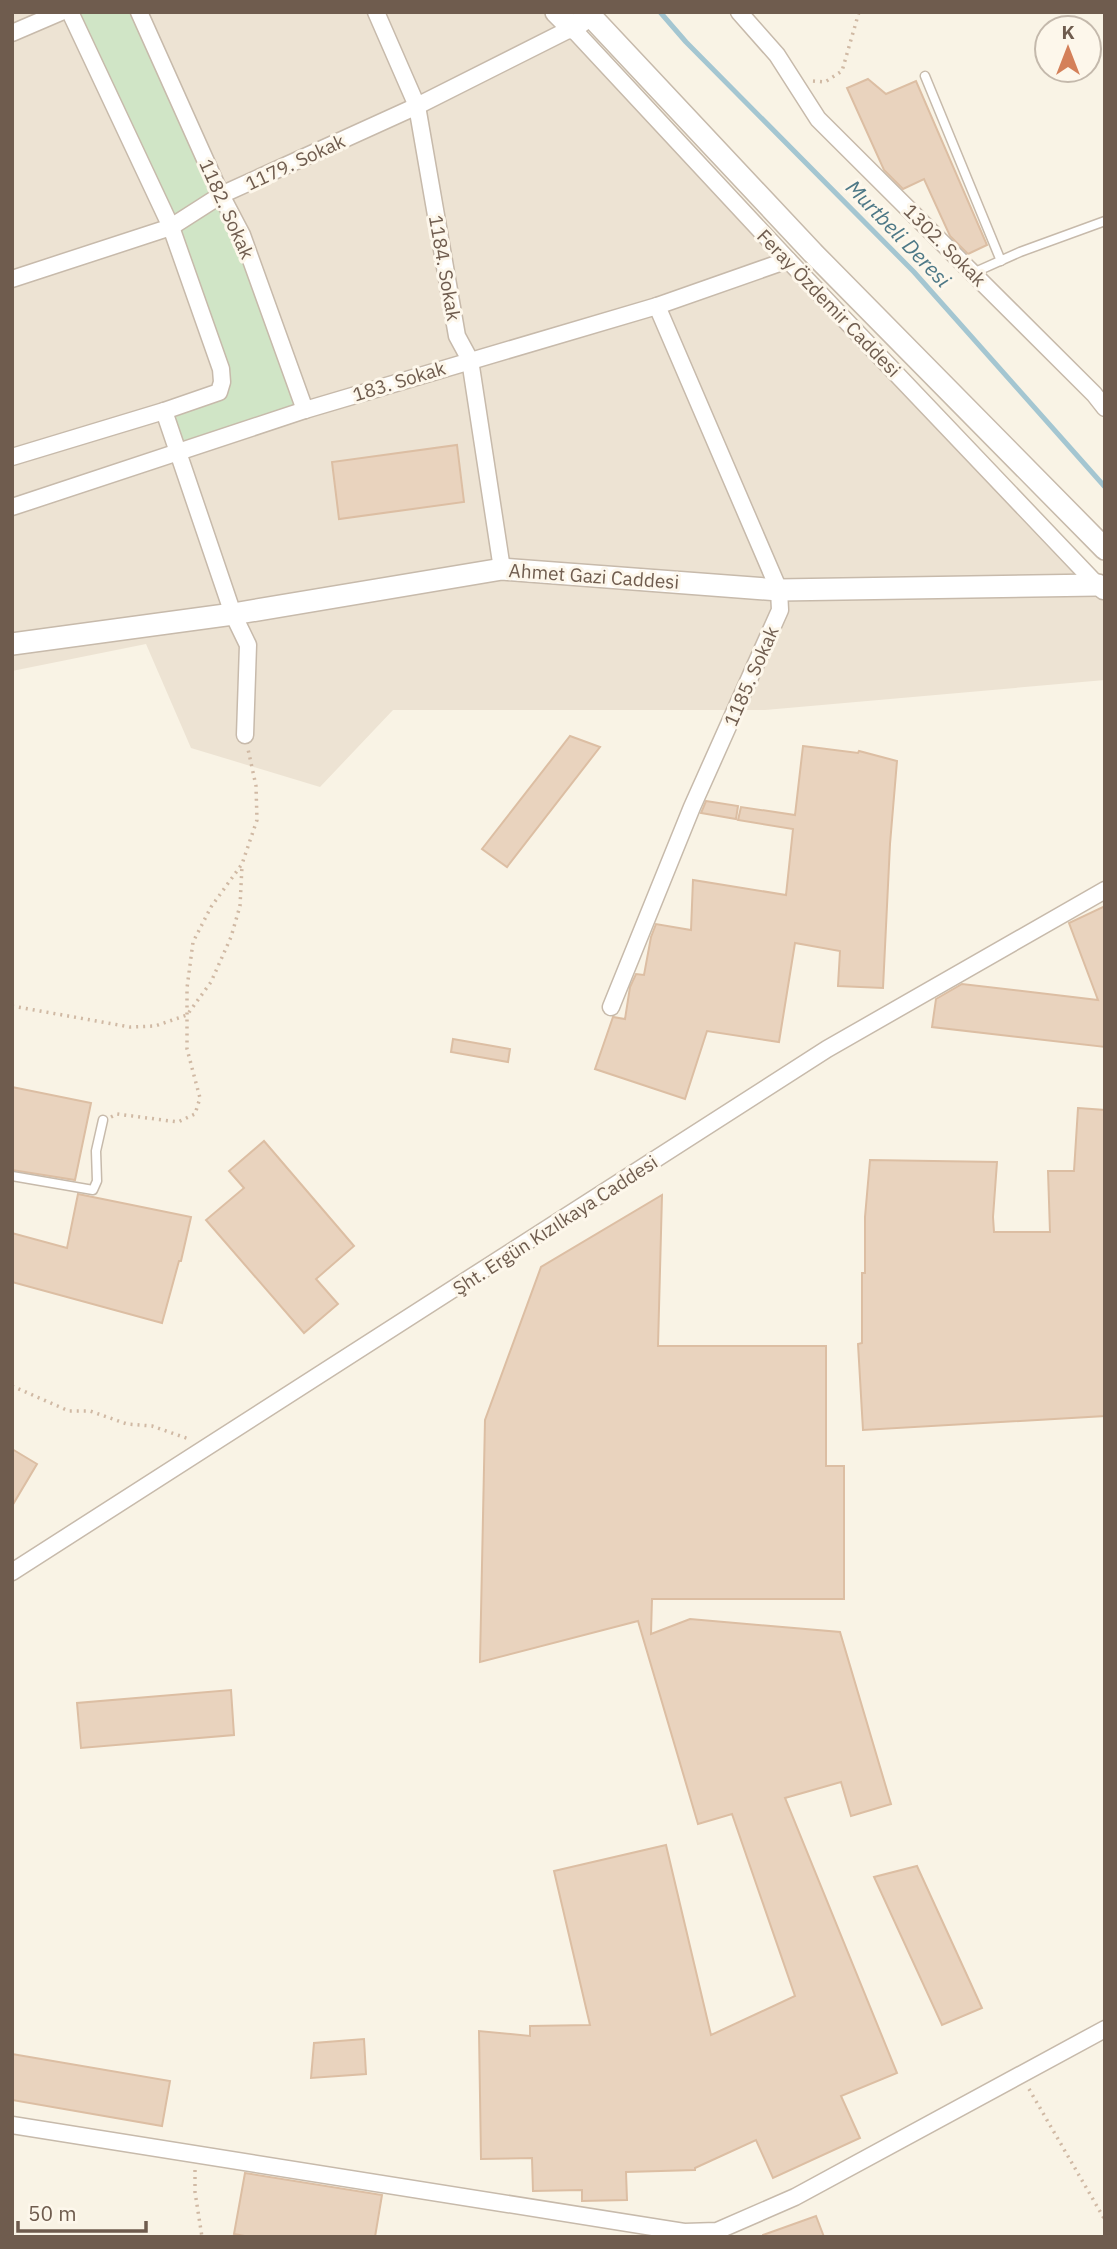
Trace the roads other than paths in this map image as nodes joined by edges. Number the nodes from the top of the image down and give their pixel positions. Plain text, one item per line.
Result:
1 (61, 12) edge
2 (70, 12) edge
3 (139, 12) edge
4 (376, 12) edge
5 (556, 12) edge
6 (739, 12) edge
7 (588, 14) edge
8 (572, 28) junction
9 (12, 33) edge
10 (925, 76) dead end
11 (417, 106) junction
12 (221, 195) junction
13 (1105, 221) edge
14 (172, 227) junction
15 (788, 260) junction
16 (1001, 261) junction
17 (973, 273) junction
18 (12, 279) edge
19 (657, 306) junction
20 (470, 360) junction
21 (1105, 408) edge
22 (305, 410) junction
23 (164, 411) junction
24 (178, 454) junction
25 (12, 457) edge
26 (12, 507) edge
27 (1105, 549) edge
28 (502, 569) junction
29 (1101, 589) edge
30 (779, 590) junction
31 (233, 614) junction
32 (14, 640) edge
33 (245, 735) road end
34 (1105, 890) edge
35 (611, 1007) dead end
36 (103, 1120) road end
37 (12, 1176) edge
38 (12, 1573) edge
39 (1105, 2029) edge
40 (12, 2125) edge

1 - 9 street
2 - 14 street
3 - 12 street, 1182. Sokak
4 - 11 street, 1184. Sokak
5 - 8 street, Feray Özdemir Caddesi
6 - 17 street, 1302. Sokak
7 - 8 street
7 - 27 street
8 - 11 street, 1179. Sokak
8 - 15 street, Feray Özdemir Caddesi
10 - 16 lane
11 - 12 street, 1179. Sokak
11 - 20 street, 1184. Sokak
12 - 14 street, 1179. Sokak
12 - 22 street, 1182. Sokak
13 - 16 lane
14 - 18 street, 1179. Sokak
14 - 23 street
15 - 19 street, 183. Sokak
15 - 29 street, Feray Özdemir Caddesi
16 - 17 lane
17 - 21 street, 1302. Sokak
19 - 20 street, 183. Sokak
19 - 30 street
20 - 22 street, 183. Sokak
20 - 28 street, 1184. Sokak
22 - 24 street, 183. Sokak
23 - 24 street
23 - 25 street
24 - 26 street, 183. Sokak
24 - 31 street
28 - 30 street, Ahmet Gazi Caddesi
28 - 31 street, Ahmet Gazi Caddesi
29 - 30 street, Ahmet Gazi Caddesi
30 - 35 street, 1185. Sokak
31 - 32 street, Ahmet Gazi Caddesi
31 - 33 street
34 - 38 street, Şht. Ergün Kızılkaya Caddesi
36 - 37 lane
39 - 40 street

